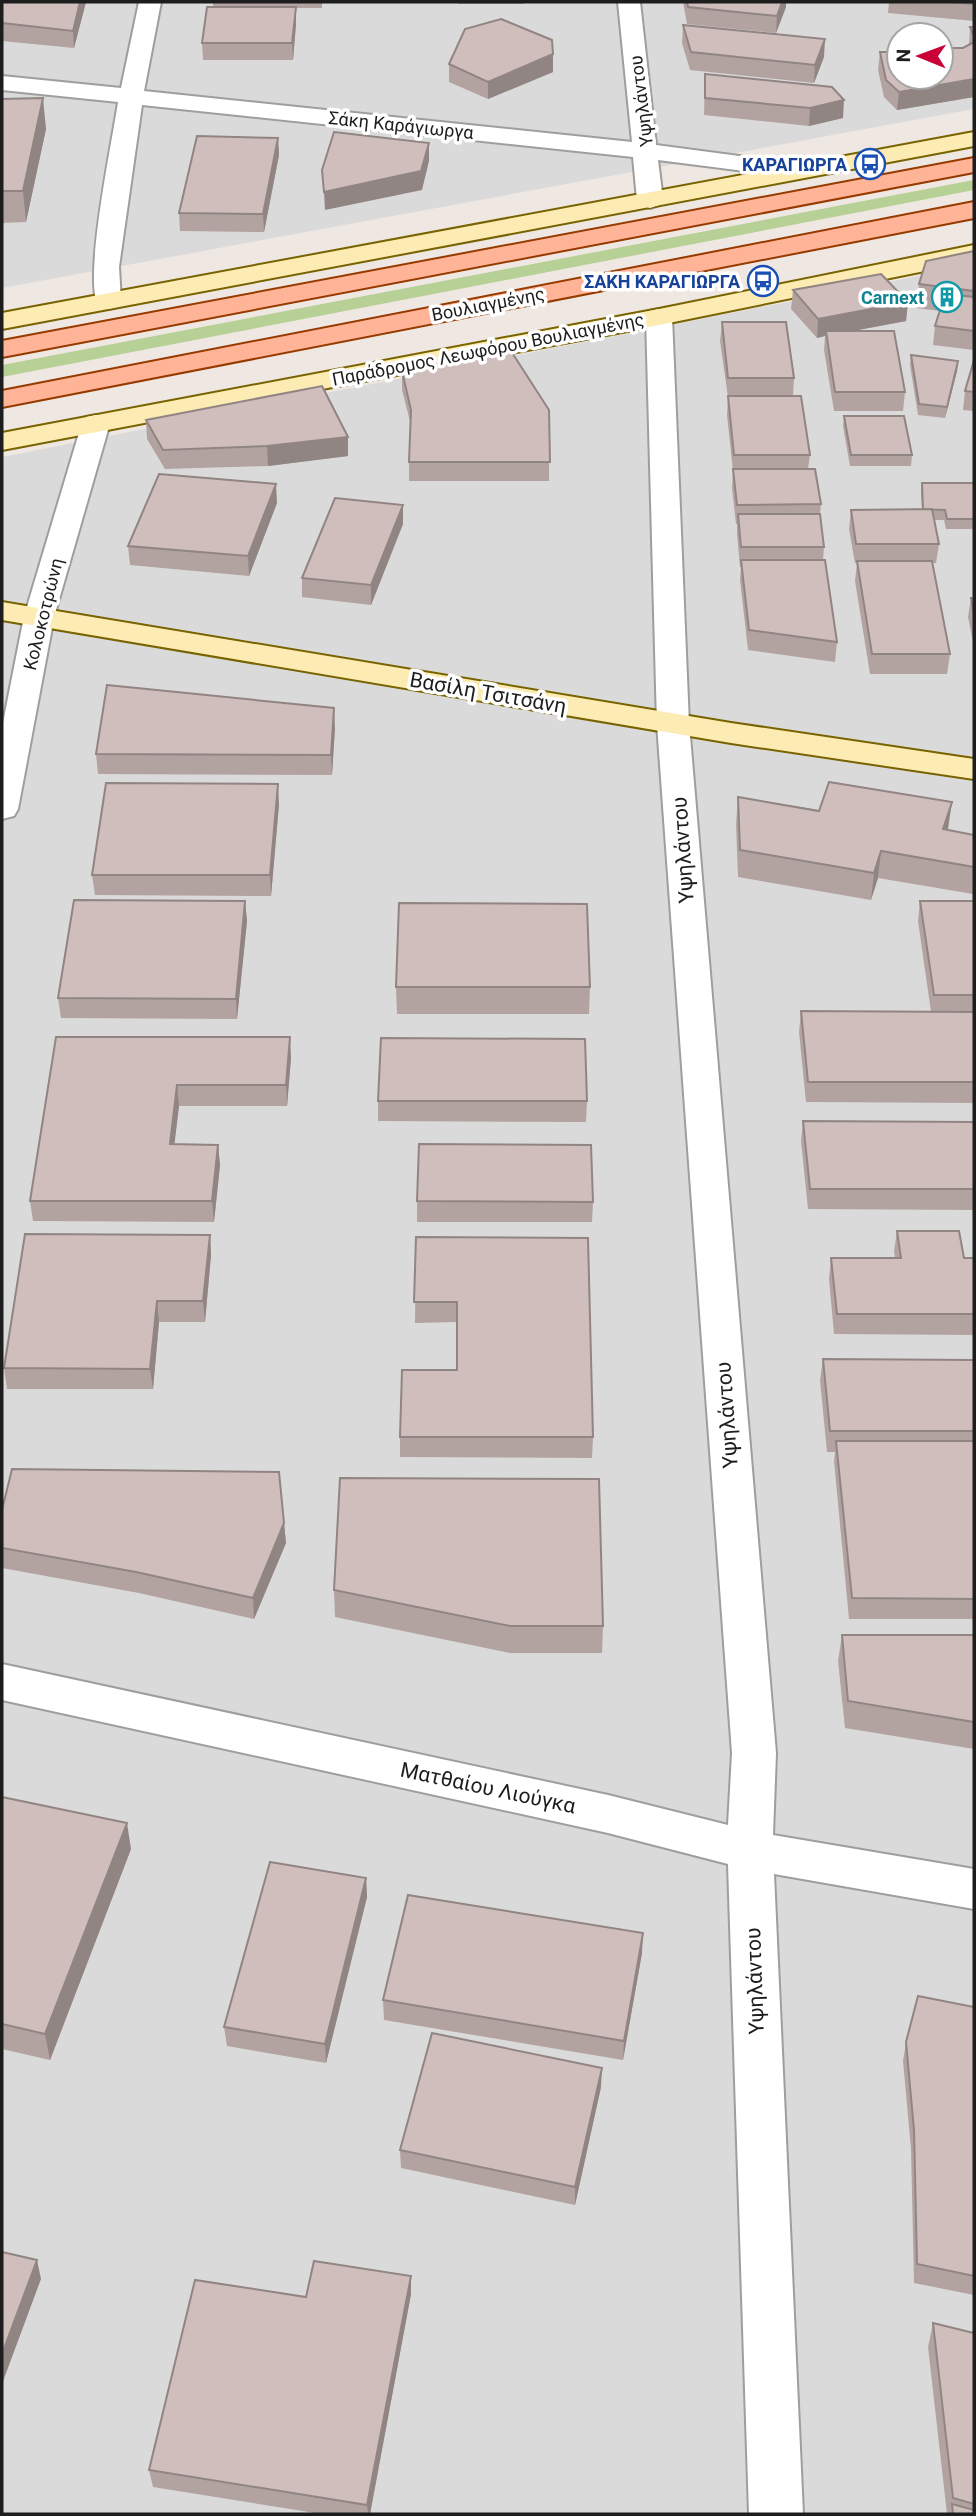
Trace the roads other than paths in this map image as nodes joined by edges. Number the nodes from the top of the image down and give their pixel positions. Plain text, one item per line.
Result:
1 (150, 2) edge
2 (629, 2) edge
3 (2, 83) edge
4 (131, 97) junction
5 (974, 139) edge
6 (647, 151) junction
7 (974, 165) edge
8 (800, 171) junction
9 (650, 200) junction
10 (974, 210) edge
11 (974, 253) edge
12 (108, 302) junction
13 (659, 317) junction
14 (2, 321) edge
15 (2, 349) edge
16 (2, 399) edge
17 (96, 423) junction
18 (2, 442) edge
19 (2, 611) edge
20 (39, 617) junction
21 (673, 724) junction
22 (974, 769) edge
23 (2, 809) edge
24 (2, 1682) edge
25 (750, 1850) junction
26 (974, 1889) edge
27 (776, 2514) edge

1 - 4 street
2 - 6 street, Υψηλάντου
3 - 4 street, Σάκη Καράγιωργα
4 - 6 street, Σάκη Καράγιωργα
4 - 12 street
5 - 8 street
6 - 8 street, Σάκη Καράγιωργα
6 - 9 street, Υψηλάντου
7 - 15 main road
8 - 9 street
9 - 12 street
10 - 16 main road, Βουλιαγμένης
11 - 13 street, Παράδρομος Λεωφόρου Βουλιαγμένης
12 - 14 street
13 - 17 street, Παράδρομος Λεωφόρου Βουλιαγμένης
13 - 21 street, Υψηλάντου
17 - 18 street, Παράδρομος Λεωφόρου Βουλιαγμένης
17 - 20 street, Κολοκοτρώνη
19 - 20 street, Βασίλη Τσιτσάνη
20 - 21 street, Βασίλη Τσιτσάνη
20 - 23 street, Κολοκοτρώνη
21 - 22 street, Βασίλη Τσιτσάνη
21 - 25 street, Υψηλάντου
24 - 25 street, Ματθαίου Λιούγκα
25 - 26 street, Ματθαίου Λιούγκα
25 - 27 street, Υψηλάντου

